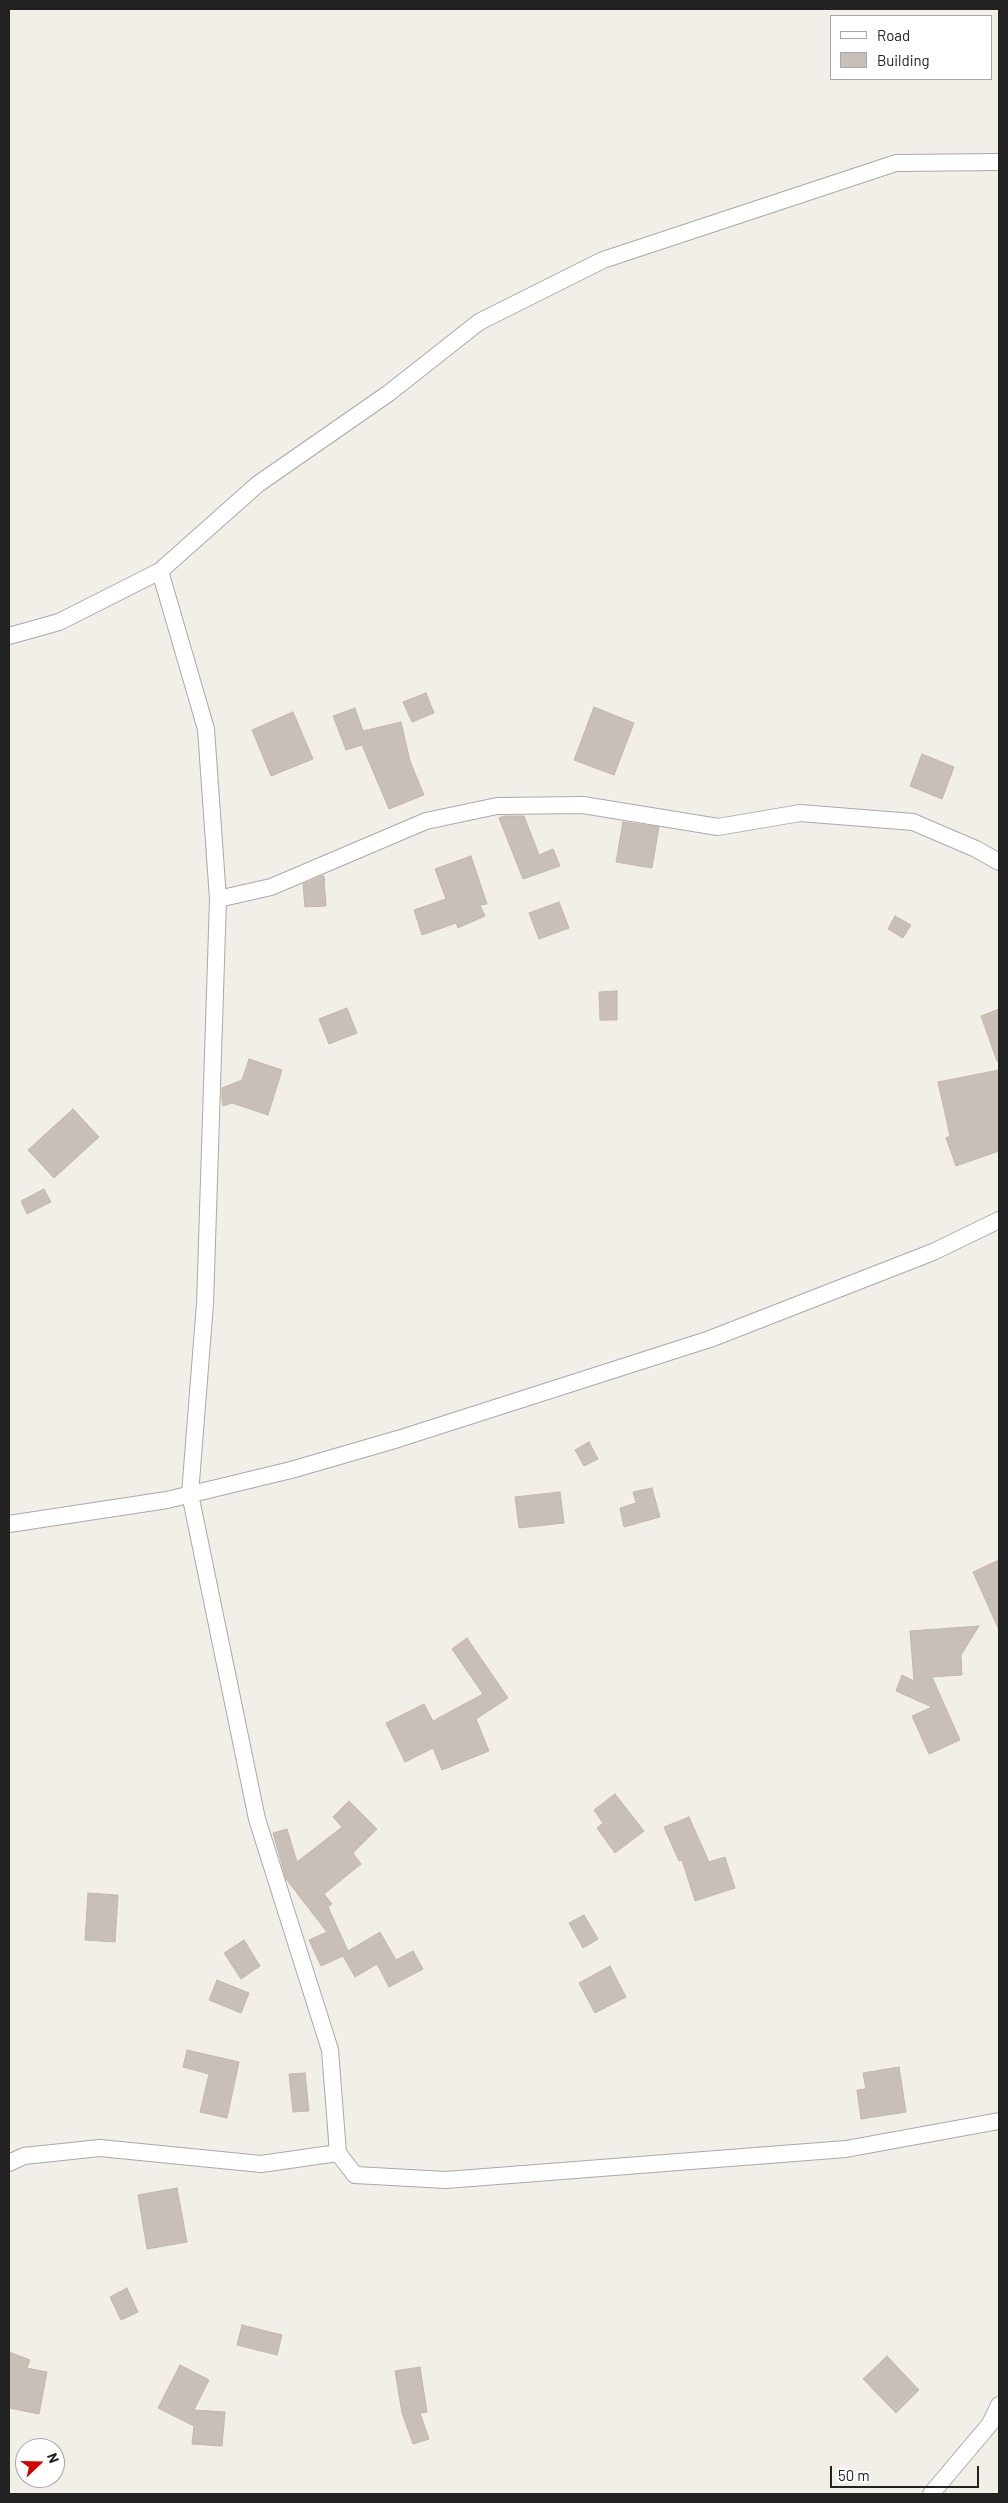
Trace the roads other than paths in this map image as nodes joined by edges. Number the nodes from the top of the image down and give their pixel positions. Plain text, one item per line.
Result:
1 (999, 162) edge
2 (160, 571) junction
3 (9, 636) edge
4 (999, 862) edge
5 (218, 899) junction
6 (999, 1220) edge
7 (190, 1494) junction
8 (9, 1524) edge
9 (999, 2120) edge
10 (338, 2153) junction
11 (9, 2162) edge
12 (999, 2405) edge
13 (931, 2494) edge

1 - 2 street
2 - 3 street
2 - 5 street
4 - 5 street
5 - 7 street
6 - 7 street
7 - 8 street
7 - 10 street
9 - 10 street
10 - 11 street
12 - 13 street

